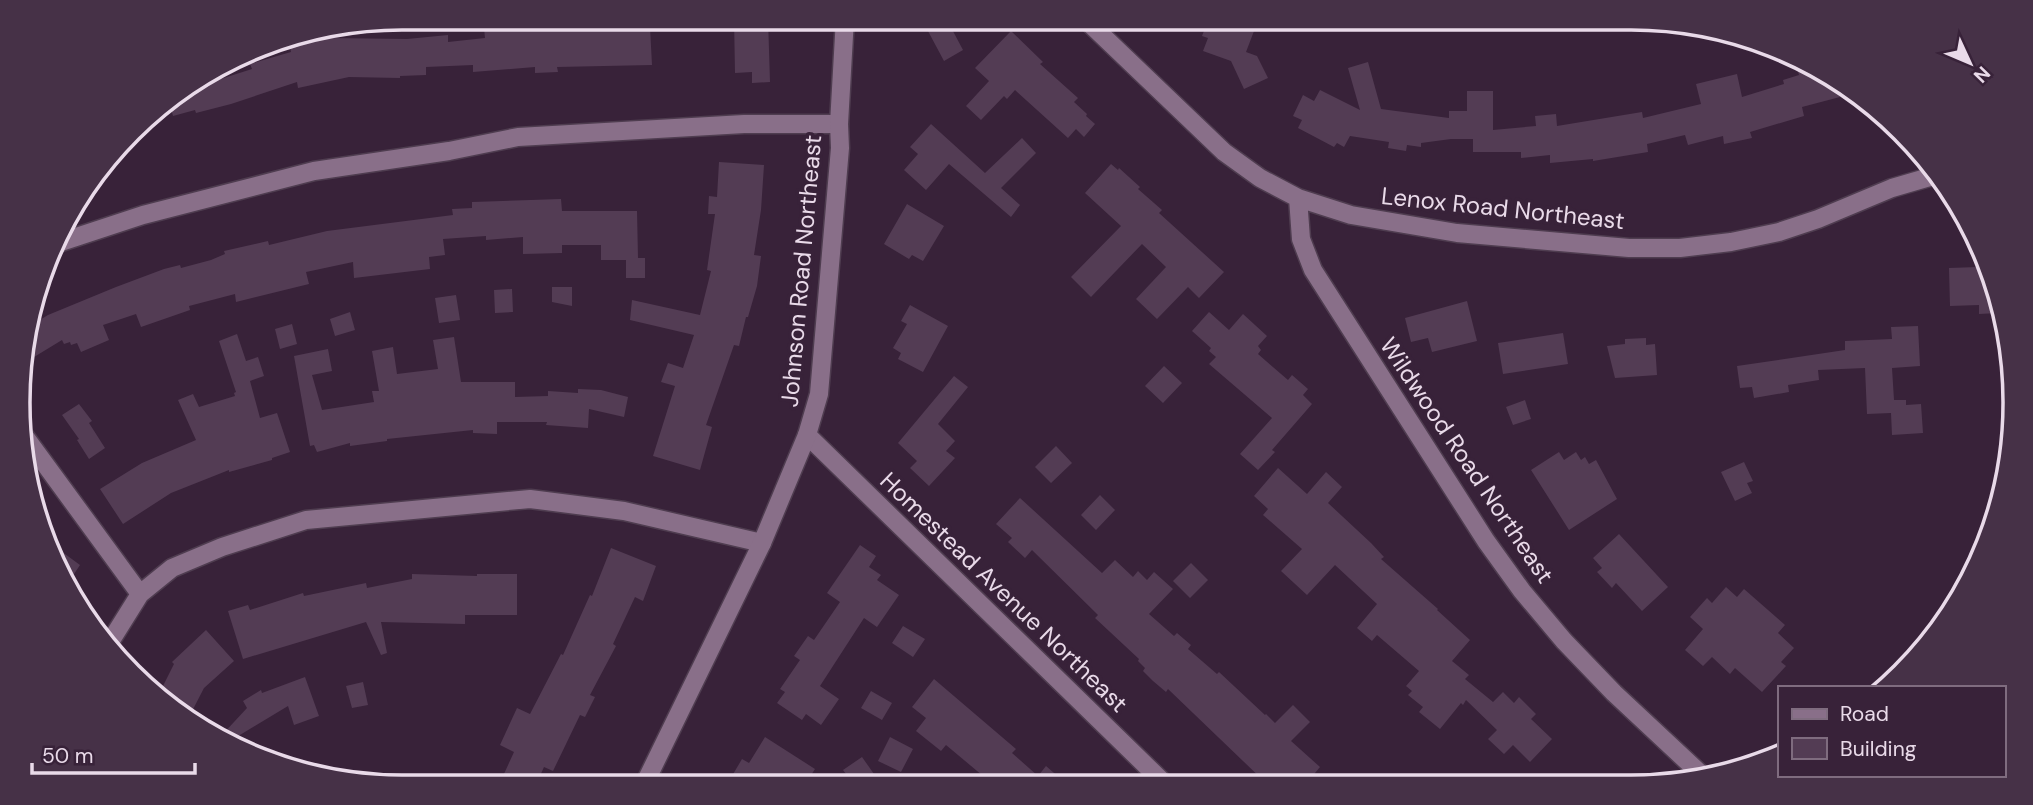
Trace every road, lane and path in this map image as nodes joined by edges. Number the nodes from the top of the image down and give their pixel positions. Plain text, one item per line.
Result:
1 (844, 30) edge
2 (1097, 30) edge
3 (839, 124) junction
4 (1927, 178) edge
5 (1298, 198) junction
6 (67, 240) edge
7 (807, 435) junction
8 (33, 447) edge
9 (762, 543) junction
10 (140, 594) junction
11 (113, 637) edge
12 (1696, 769) edge
13 (649, 775) edge
14 (1155, 775) edge

1 - 3 street, Johnson Road Northeast
2 - 5 street, Lenox Road Northeast
3 - 6 street
3 - 7 street, Johnson Road Northeast
4 - 5 street, Lenox Road Northeast
5 - 12 street, Wildwood Road Northeast
7 - 9 street, Johnson Road Northeast
7 - 14 street, Homestead Avenue Northeast
8 - 10 street
9 - 10 street
9 - 13 street, Johnson Road Northeast
10 - 11 street

